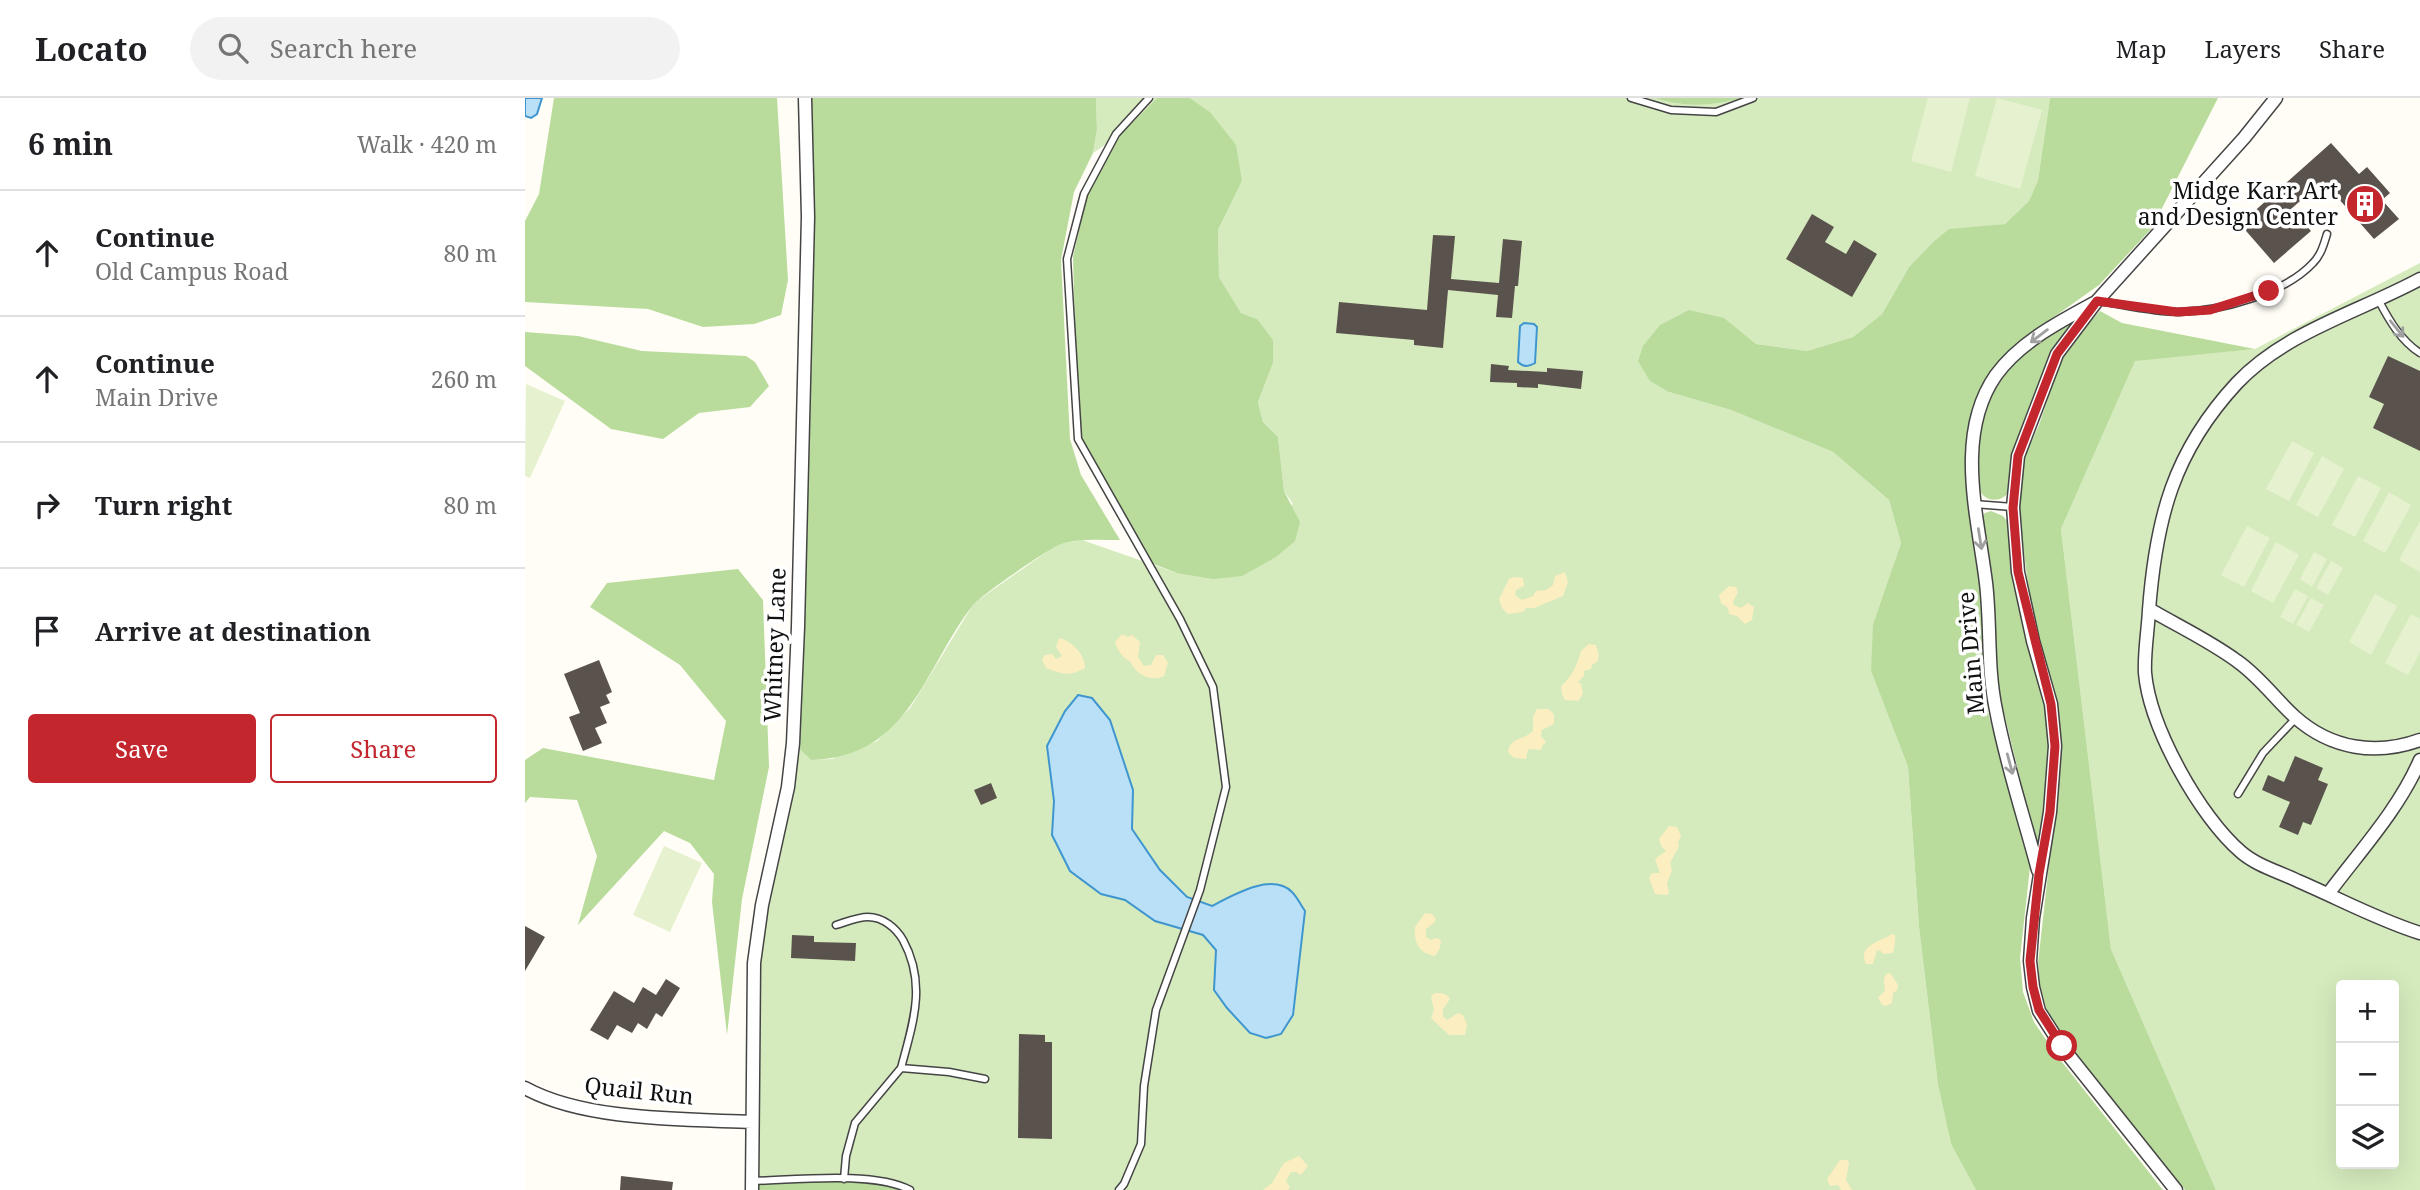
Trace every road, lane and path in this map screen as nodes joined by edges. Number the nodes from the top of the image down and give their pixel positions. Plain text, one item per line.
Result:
1 (805, 98) edge
2 (1149, 98) edge
3 (1631, 98) edge
4 (1753, 98) edge
5 (2276, 98) edge
6 (2327, 234) dead end
7 (2420, 279) edge
8 (2097, 301) junction
9 (2379, 301) junction
10 (2420, 353) edge
11 (1974, 504) junction
12 (2013, 508) junction
13 (2149, 609) junction
14 (2296, 718) junction
15 (2420, 740) edge
16 (2420, 760) edge
17 (2238, 794) dead end
18 (2039, 874) junction
19 (2328, 894) junction
20 (836, 925) dead end
21 (2420, 933) edge
22 (901, 1068) junction
23 (985, 1079) dead end
24 (525, 1088) edge
25 (752, 1122) junction
26 (843, 1179) junction
27 (753, 1185) edge
28 (910, 1190) edge
29 (1119, 1190) edge
30 (2176, 1190) edge

1 - 25 street, Whitney Lane
2 - 29 lane
3 - 4 lane
5 - 8 street, Main Drive
6 - 8 lane
7 - 9 street
8 -> 11 street, Main Drive
8 - 12 street, Main Drive
9 -> 10 lane
9 - 13 street
11 - 12 lane
11 -> 18 street, Main Drive
12 - 18 street, Main Drive
13 - 14 street
13 - 19 street
14 - 15 street
14 - 17 lane
16 - 19 street
18 - 30 street
19 - 21 street
20 - 22 lane
22 - 23 lane
22 - 26 lane
24 - 25 street, Quail Run
25 - 27 street, Whitney Lane
26 - 27 lane
26 - 28 lane

